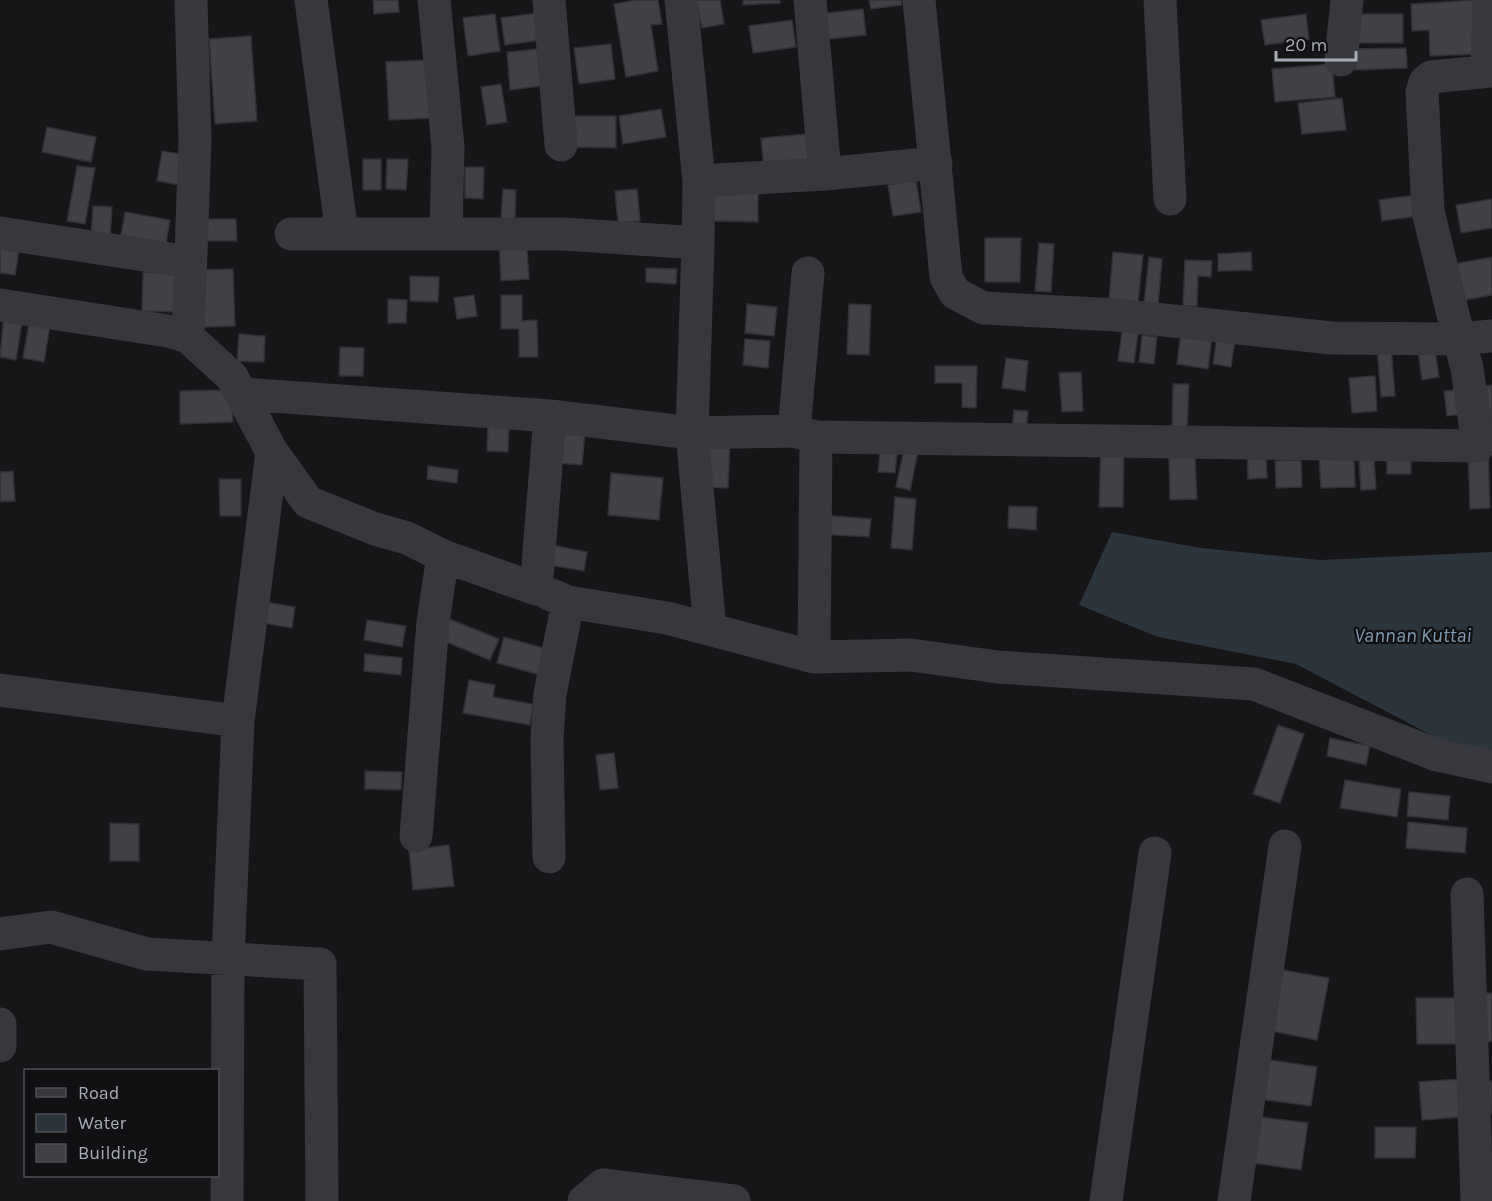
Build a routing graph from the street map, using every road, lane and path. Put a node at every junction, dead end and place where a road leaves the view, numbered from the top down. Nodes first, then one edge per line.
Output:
1 (191, 0) edge
2 (311, 0) edge
3 (434, 0) edge
4 (549, 0) edge
5 (681, 0) edge
6 (810, 0) edge
7 (919, 0) edge
8 (1161, 0) edge
9 (1347, 0) edge
10 (1489, 0) edge
11 (1341, 60) dead end
12 (1490, 71) edge
13 (561, 145) dead end
14 (936, 162) junction
15 (825, 174) junction
16 (699, 181) junction
17 (1170, 199) dead end
18 (0, 233) edge
19 (291, 234) dead end
20 (342, 234) junction
21 (446, 234) junction
22 (698, 243) junction
23 (190, 262) junction
24 (808, 273) dead end
25 (0, 305) edge
26 (1492, 336) edge
27 (188, 337) junction
28 (1459, 339) junction
29 (243, 394) junction
30 (550, 416) junction
31 (692, 433) junction
32 (805, 434) junction
33 (1485, 445) edge
34 (272, 452) junction
35 (443, 556) junction
36 (536, 589) junction
37 (568, 602) junction
38 (710, 629) junction
39 (814, 657) junction
40 (0, 690) edge
41 (238, 721) junction
42 (1492, 766) edge
43 (416, 836) dead end
44 (1285, 846) dead end
45 (1155, 853) dead end
46 (549, 857) dead end
47 (1467, 894) dead end
48 (0, 934) edge
49 (228, 960) junction
50 (0, 1024) edge
51 (0, 1046) edge
52 (693, 1198) edge
53 (228, 1201) edge
54 (322, 1201) edge
55 (584, 1201) edge
56 (734, 1201) edge
57 (1106, 1201) edge
58 (1234, 1201) edge
59 (1478, 1201) edge

1 - 23 street
2 - 20 street
3 - 21 street
4 - 13 street
5 - 16 street
6 - 15 street
7 - 14 street
8 - 17 street
9 - 11 street
10 - 12 street
12 - 28 street
14 - 15 street
14 - 28 street
15 - 16 street
16 - 22 street
18 - 23 street
19 - 20 street
20 - 21 street
21 - 22 street
22 - 31 street
23 - 27 street
24 - 32 street
25 - 27 street
26 - 28 street
27 - 29 street
28 - 33 street
29 - 30 street
29 - 34 street
30 - 31 street
30 - 36 street
31 - 32 street
31 - 38 street
32 - 33 street
32 - 39 street
34 - 35 street
34 - 41 street
35 - 36 street
35 - 43 street
36 - 37 street
37 - 38 street
37 - 46 street
38 - 39 street
39 - 42 street
40 - 41 street
41 - 49 street
44 - 58 street
45 - 57 street
47 - 59 street
48 - 49 street
49 - 53 street
49 - 54 street
50 - 51 street
52 - 55 street
52 - 56 street

